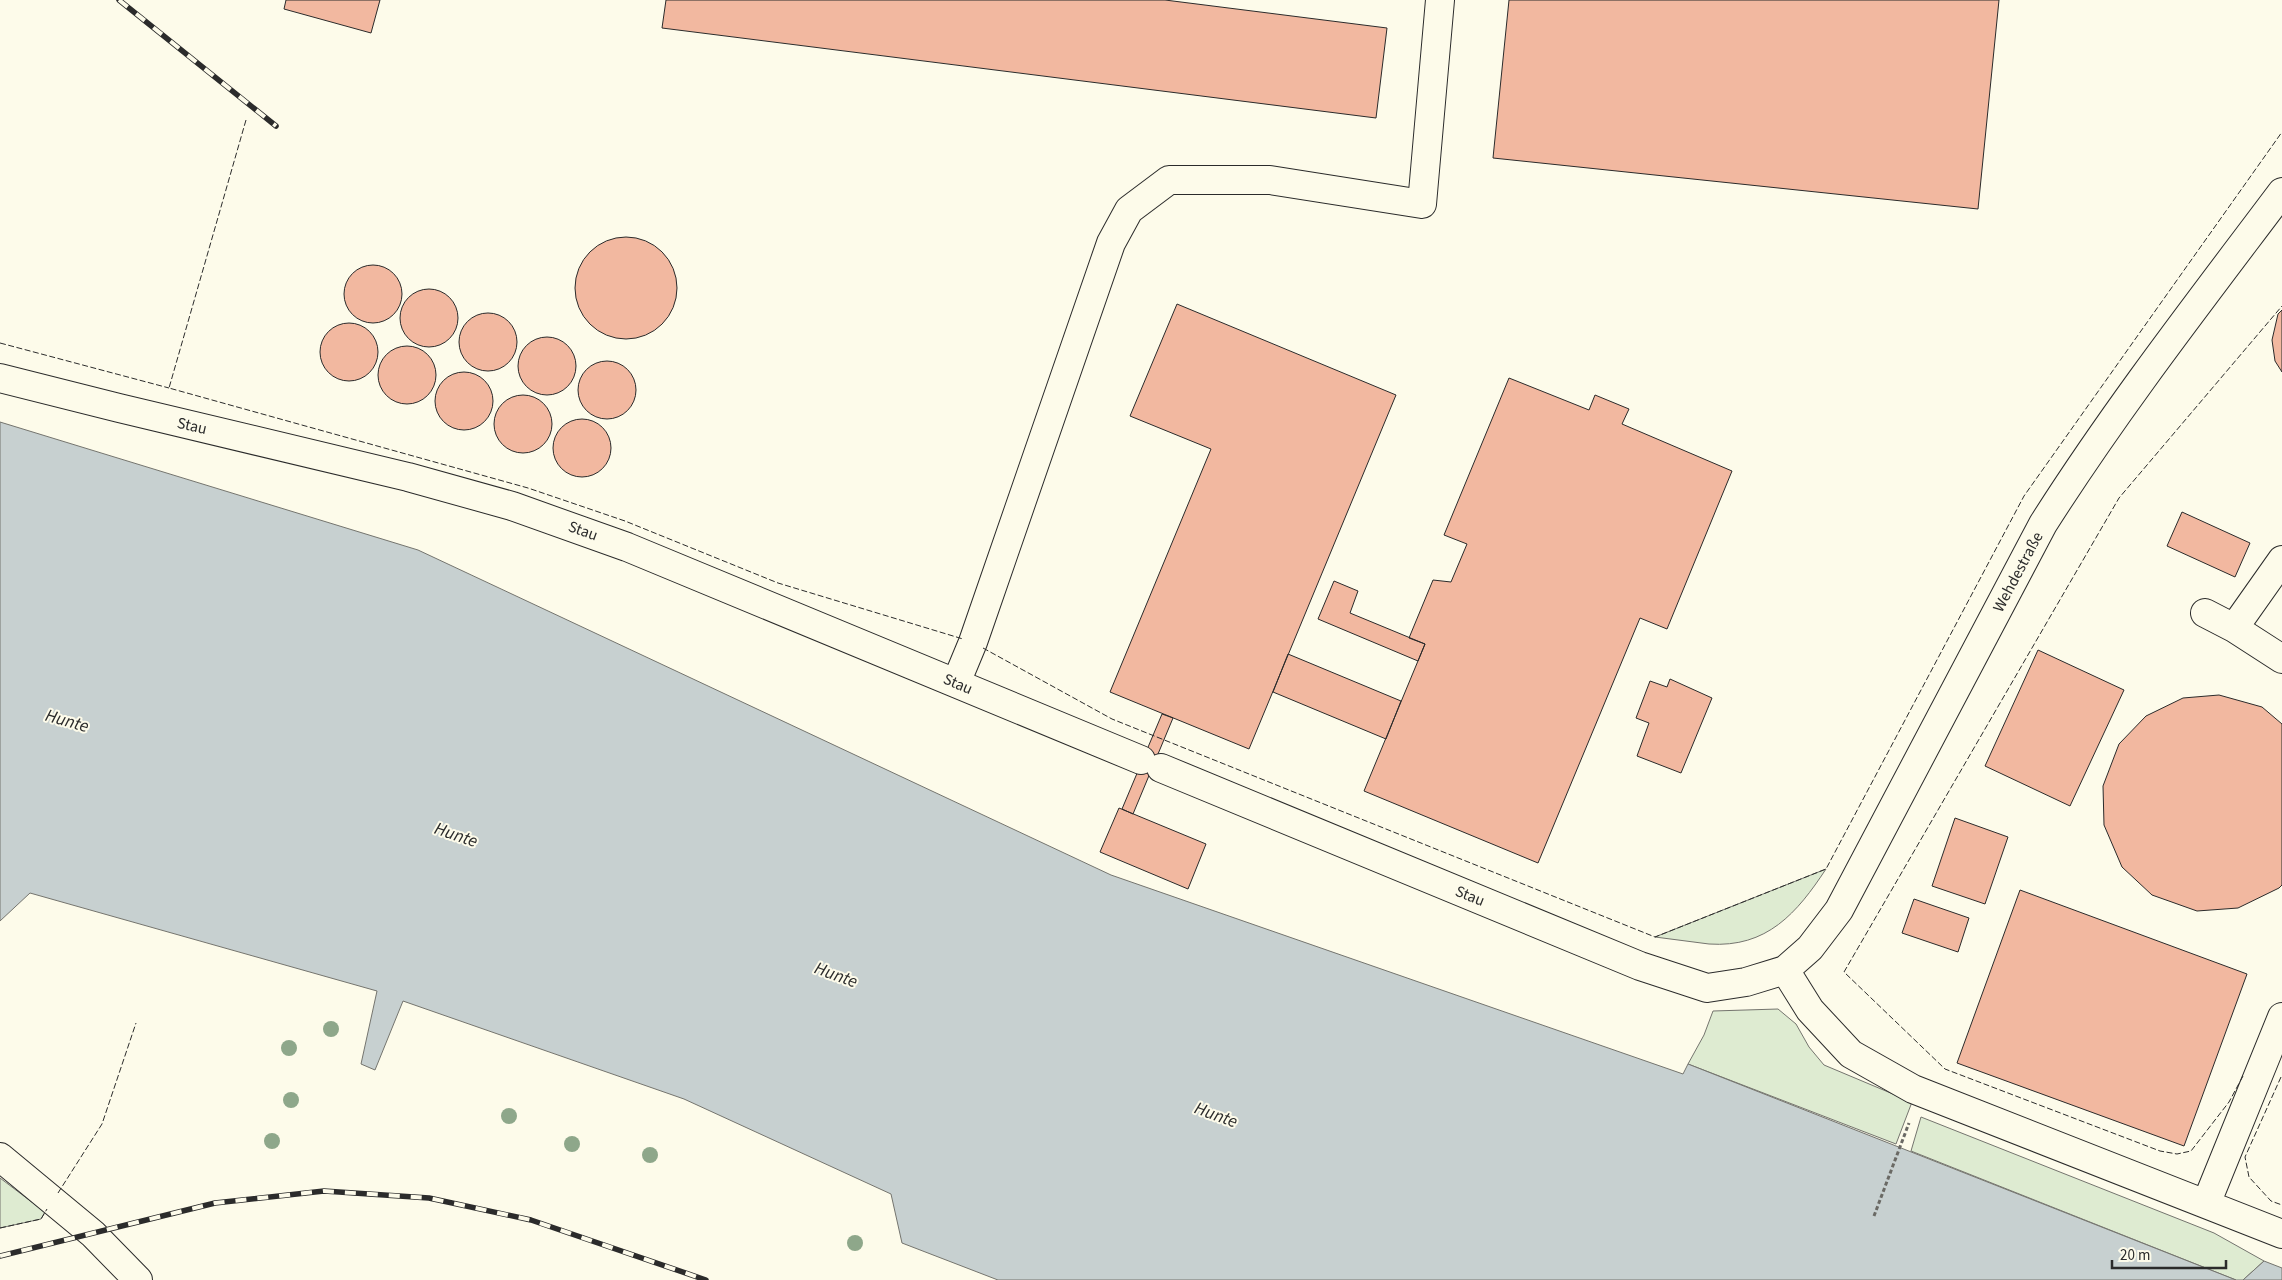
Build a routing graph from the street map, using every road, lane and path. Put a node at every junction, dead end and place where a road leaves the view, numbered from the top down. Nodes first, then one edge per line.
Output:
1 (1440, 0) edge
2 (2282, 192) edge
3 (0, 378) edge
4 (2282, 560) edge
5 (2205, 613) dead end
6 (2234, 628) junction
7 (2282, 659) edge
8 (956, 683) junction
9 (1785, 970) junction
10 (2282, 1017) edge
11 (1911, 1116) dead end
12 (0, 1157) edge
13 (2206, 1204) junction
14 (1874, 1216) dead end
15 (2282, 1234) edge
16 (138, 1280) edge

1 - 8 street
2 - 9 street, Wehdestraße
3 - 8 street, Stau
4 - 6 street
5 - 6 street
6 - 7 street
8 - 9 street, Stau
9 - 13 street
10 - 13 street
11 - 14 path
12 - 16 street
13 - 15 street

